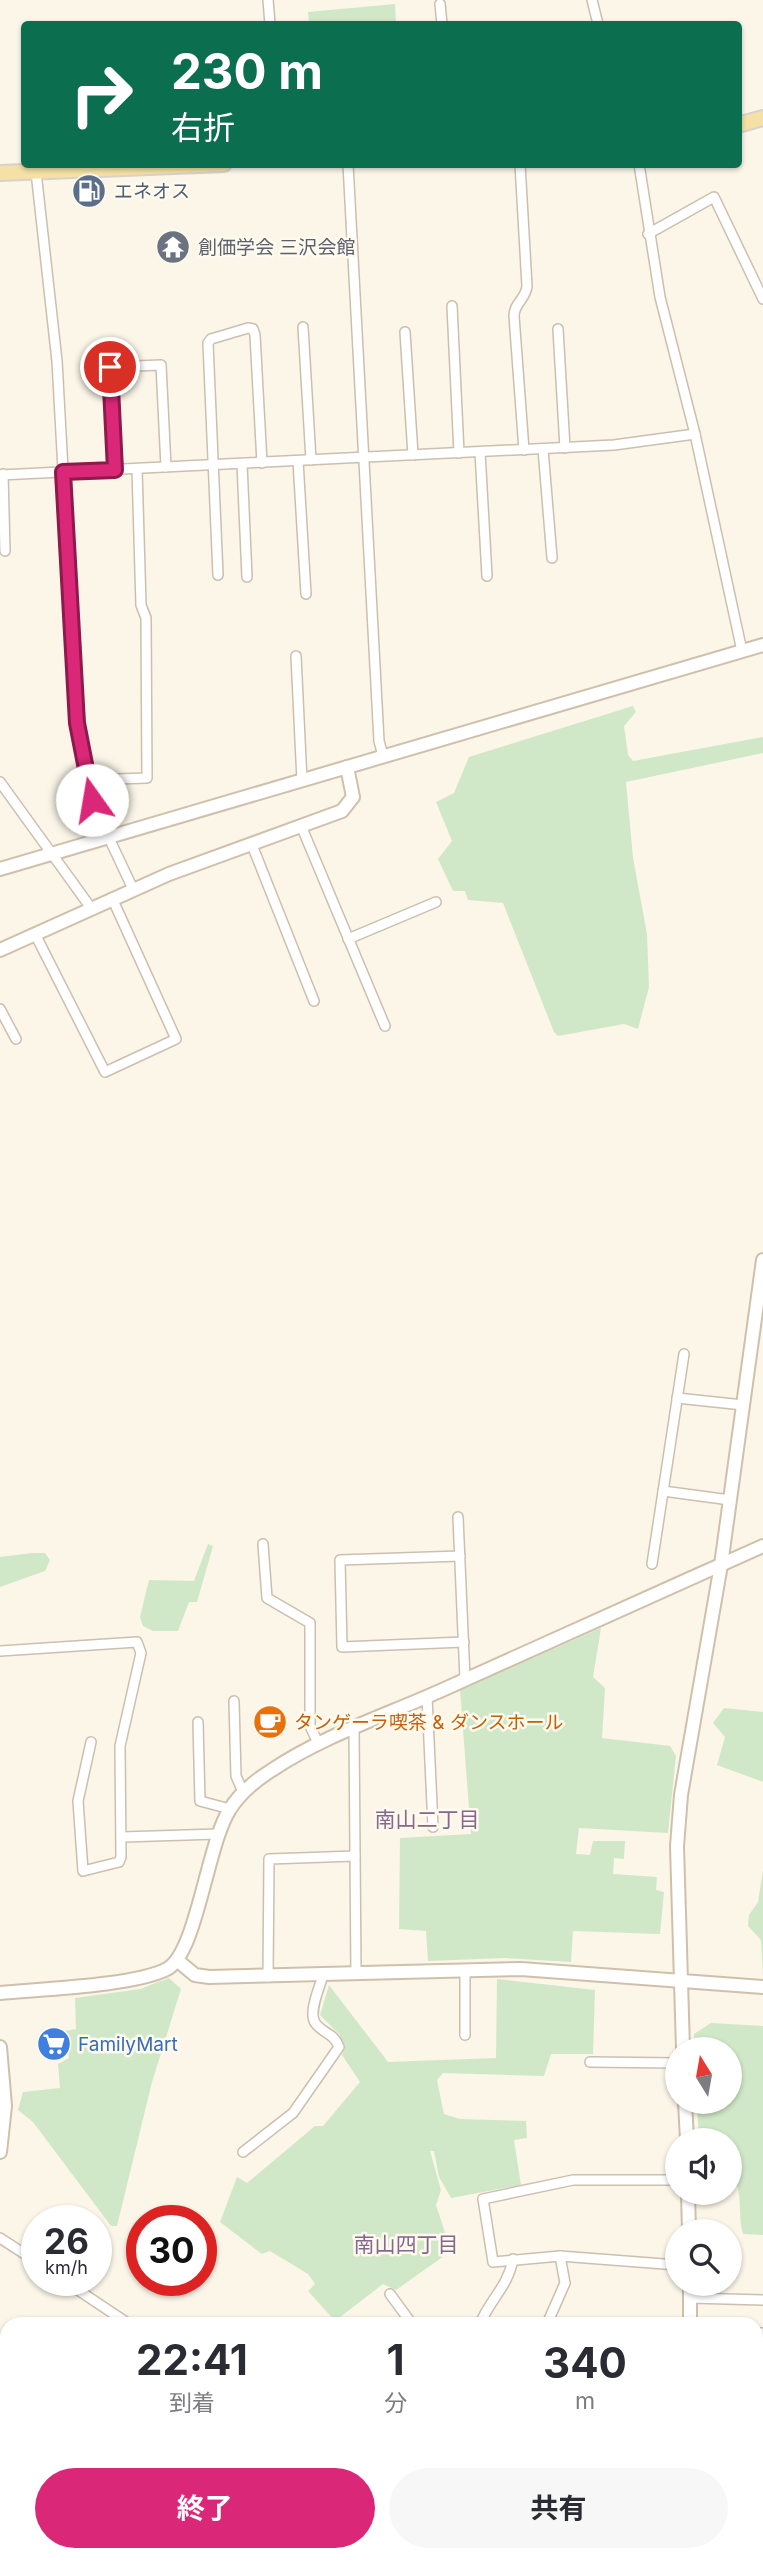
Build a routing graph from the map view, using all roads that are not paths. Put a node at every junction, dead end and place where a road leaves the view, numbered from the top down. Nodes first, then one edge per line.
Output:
1 (268, 0) edge
2 (592, 0) edge
3 (440, 4) dead end
4 (270, 21) edge
5 (442, 21) edge
6 (597, 21) edge
7 (763, 118) edge
8 (742, 124) edge
9 (130, 168) edge
10 (348, 168) edge
11 (520, 168) edge
12 (640, 168) edge
13 (36, 172) junction
14 (0, 173) edge
15 (648, 234) junction
16 (759, 278) edge
17 (763, 299) edge
18 (452, 306) dead end
19 (303, 327) dead end
20 (558, 329) dead end
21 (405, 332) dead end
22 (695, 434) junction
23 (565, 448) junction
24 (543, 449) junction
25 (524, 450) junction
26 (480, 452) junction
27 (458, 453) junction
28 (413, 455) junction
29 (364, 458) junction
30 (311, 460) junction
31 (298, 461) junction
32 (262, 463) junction
33 (242, 464) junction
34 (212, 465) junction
35 (166, 467) junction
36 (137, 469) junction
37 (115, 470) junction
38 (63, 472) junction
39 (2, 475) edge
40 (5, 551) dead end
41 (552, 558) dead end
42 (218, 575) dead end
43 (487, 576) dead end
44 (247, 577) dead end
45 (306, 594) dead end
46 (763, 645) edge
47 (742, 650) junction
48 (296, 656) dead end
49 (383, 756) junction
50 (347, 767) junction
51 (87, 780) junction
52 (302, 781) junction
53 (0, 782) edge
54 (302, 828) junction
55 (105, 839) junction
56 (253, 845) junction
57 (54, 853) junction
58 (0, 869) edge
59 (133, 889) junction
60 (112, 898) junction
61 (436, 902) dead end
62 (91, 908) junction
63 (35, 934) junction
64 (348, 939) junction
65 (0, 950) edge
66 (314, 1001) dead end
67 (0, 1009) edge
68 (385, 1026) dead end
69 (16, 1039) dead end
70 (763, 1259) edge
71 (761, 1279) edge
72 (684, 1354) dead end
73 (677, 1398) junction
74 (743, 1405) junction
75 (663, 1491) junction
76 (730, 1500) junction
77 (458, 1517) dead end
78 (263, 1544) dead end
79 (763, 1546) edge
80 (460, 1556) junction
81 (652, 1564) dead end
82 (721, 1565) junction
83 (464, 1643) junction
84 (0, 1651) edge
85 (465, 1679) junction
86 (427, 1697) junction
87 (234, 1701) dead end
88 (198, 1722) dead end
89 (354, 1729) junction
90 (92, 1742) dead end
91 (319, 1745) junction
92 (243, 1792) junction
93 (230, 1809) junction
94 (433, 1827) dead end
95 (217, 1834) junction
96 (123, 1837) junction
97 (355, 1856) junction
98 (178, 1961) junction
99 (465, 1970) junction
100 (356, 1974) junction
101 (323, 1975) junction
102 (268, 1977) junction
103 (681, 1981) junction
104 (763, 1987) edge
105 (0, 1993) edge
106 (465, 2035) dead end
107 (683, 2037) edge
108 (0, 2047) edge
109 (590, 2062) dead end
110 (665, 2063) edge
111 (0, 2151) edge
112 (243, 2152) dead end
113 (665, 2180) edge
114 (0, 2238) edge
115 (21, 2252) edge
116 (560, 2256) junction
117 (513, 2259) junction
118 (665, 2264) edge
119 (390, 2294) dead end
120 (87, 2296) edge
121 (690, 2298) joint
122 (763, 2300) edge
123 (118, 2317) edge
124 (406, 2317) edge
125 (483, 2317) edge
126 (550, 2317) edge
127 (690, 2317) edge

1 - 4 street
2 - 6 street
3 - 5 street
7 - 8 main road
9 - 13 main road
10 - 29 street
11 - 25 street
12 - 15 street
13 - 14 main road
13 - 38 street
15 - 16 street
15 - 22 street
16 - 17 street
18 - 27 street
19 - 30 street
20 - 23 street
21 - 28 street
22 - 23 street
22 - 47 street
23 - 24 street
24 - 25 street
24 - 41 street
25 - 26 street
26 - 27 street
26 - 43 street
27 - 28 street
28 - 29 street
29 - 30 street
29 - 49 street
30 - 31 street
31 - 32 street
31 - 45 street
32 - 33 street
32 - 34 street
33 - 34 street
33 - 44 street
34 - 35 street
34 - 42 street
35 - 36 street
35 - 37 street
36 - 37 street
36 - 51 street
37 - 38 street
38 - 39 street
38 - 51 street
39 - 40 street
46 - 47 street
47 - 49 street
48 - 52 street
49 - 50 street
50 - 52 street
50 - 54 street
51 - 55 street
52 - 55 street
53 - 57 street
54 - 56 street
54 - 64 street
55 - 57 street
55 - 59 street
56 - 59 street
56 - 66 street
57 - 58 street
57 - 62 street
59 - 60 street
60 - 62 street
60 - 63 street
61 - 64 street
62 - 63 street
63 - 65 street
64 - 68 street
67 - 69 street
70 - 71 street
71 - 74 street
72 - 73 street
73 - 74 street
73 - 75 street
74 - 76 street
75 - 76 street
75 - 81 street
76 - 82 street
77 - 80 street
78 - 91 street
79 - 82 street
80 - 83 street
80 - 83 street
82 - 85 street
82 - 103 street
83 - 85 street
84 - 96 street
85 - 86 street
86 - 89 street
86 - 94 street
87 - 92 street
88 - 93 street
89 - 91 street
89 - 97 street
90 - 96 street
91 - 92 street
92 - 93 street
93 - 95 street
95 - 96 street
95 - 98 street
97 - 100 street
97 - 102 street
98 - 102 street
98 - 105 street
99 - 100 street
99 - 103 street
99 - 106 street
100 - 101 street
101 - 102 street
101 - 112 street
103 - 104 street
103 - 107 street
108 - 111 street
109 - 110 street
113 - 117 street
114 - 115 street
116 - 117 street
116 - 118 street
116 - 126 street
117 - 125 street
119 - 124 street
120 - 123 street
121 - 122 street
121 - 127 street

